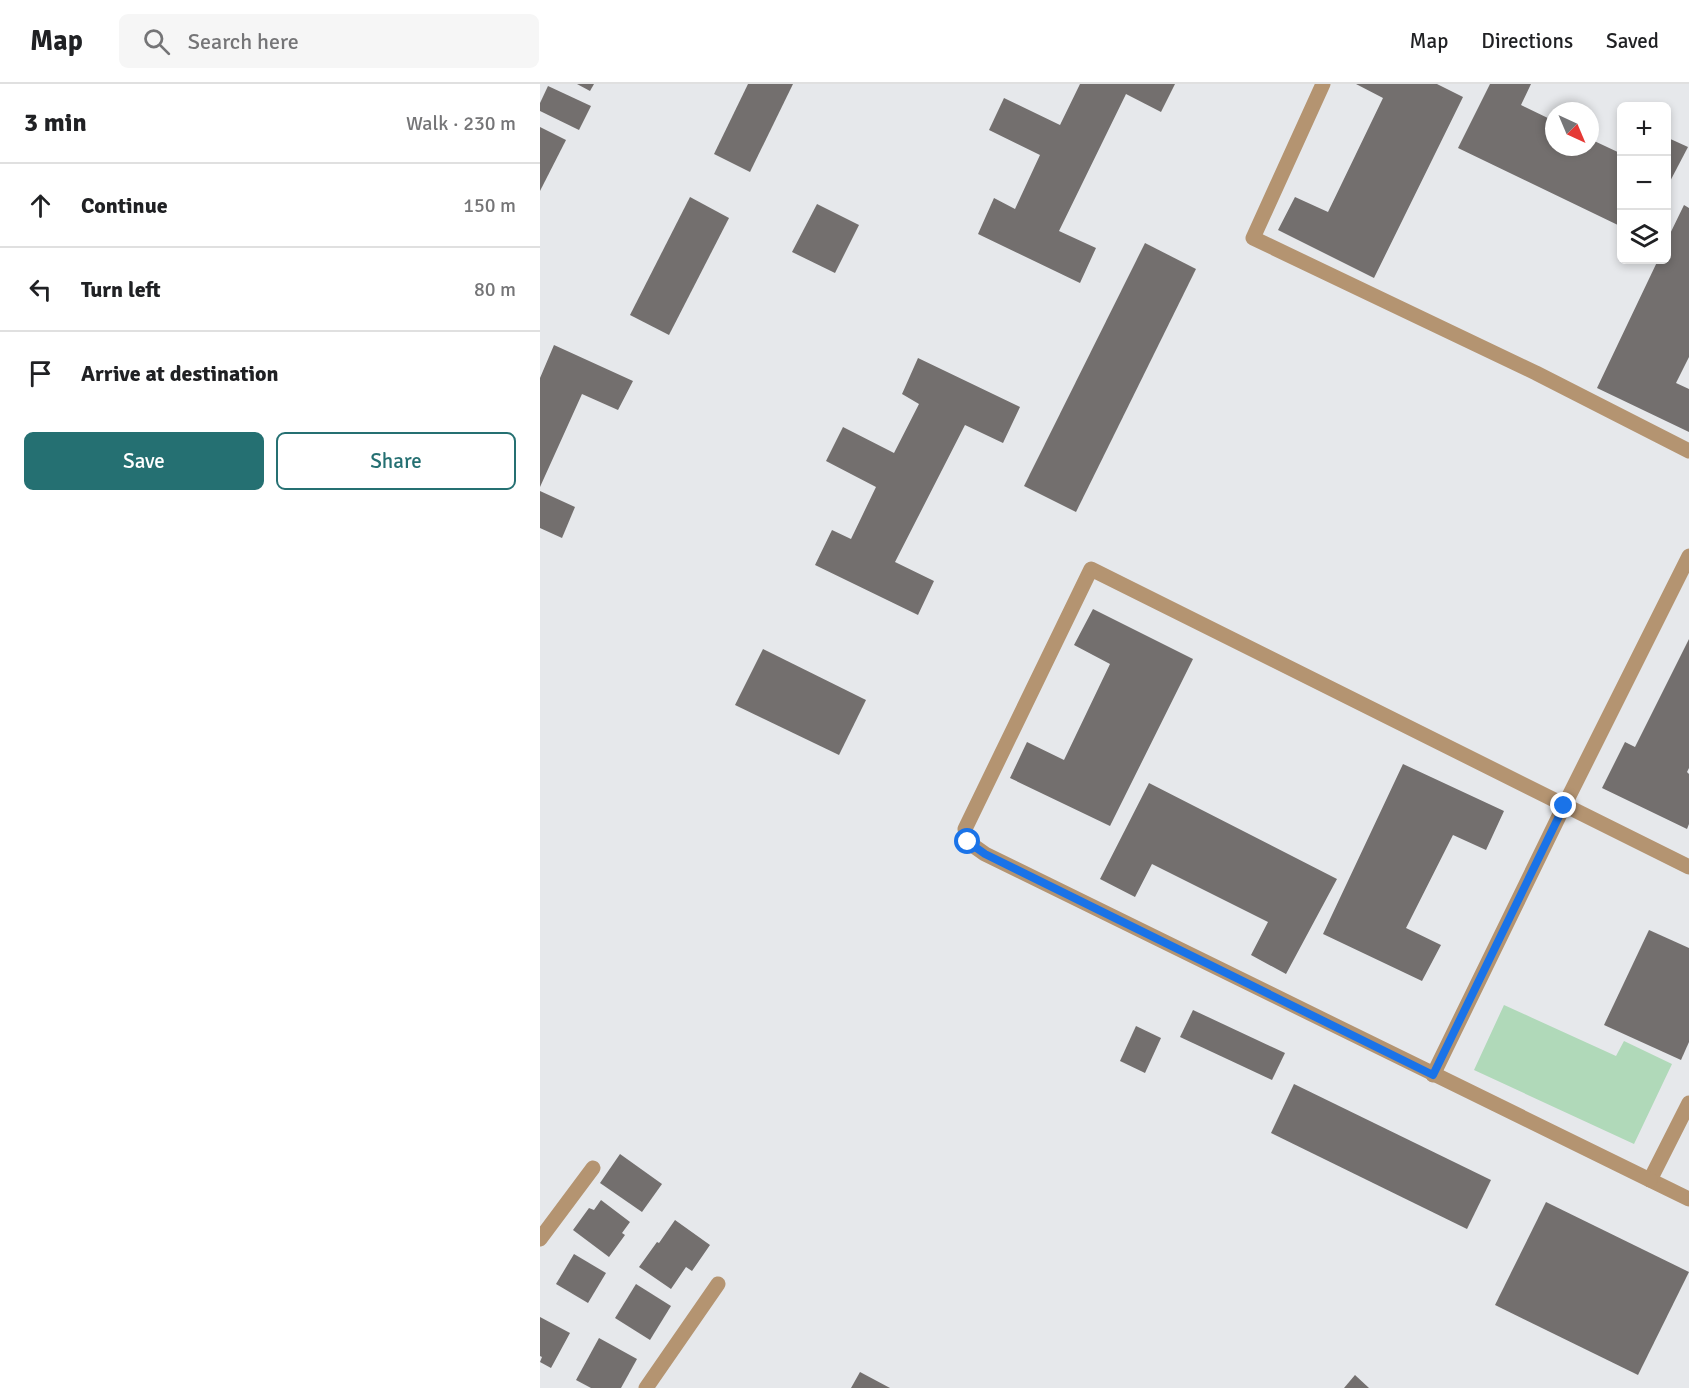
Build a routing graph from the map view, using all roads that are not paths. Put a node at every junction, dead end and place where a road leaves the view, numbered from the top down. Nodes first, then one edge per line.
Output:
1 (1323, 84) edge
2 (1689, 451) edge
3 (1689, 556) edge
4 (1564, 806) junction
5 (1689, 867) edge
6 (1433, 1075) junction
7 (1689, 1103) edge
8 (593, 1168) dead end
9 (1650, 1180) junction
10 (1689, 1199) edge
11 (540, 1239) edge
12 (718, 1284) dead end
13 (646, 1388) edge

1 - 2 lane
3 - 4 lane
4 - 5 lane
4 - 6 lane
4 - 6 lane
6 - 9 lane
7 - 9 lane
8 - 11 lane
9 - 10 lane
12 - 13 lane

